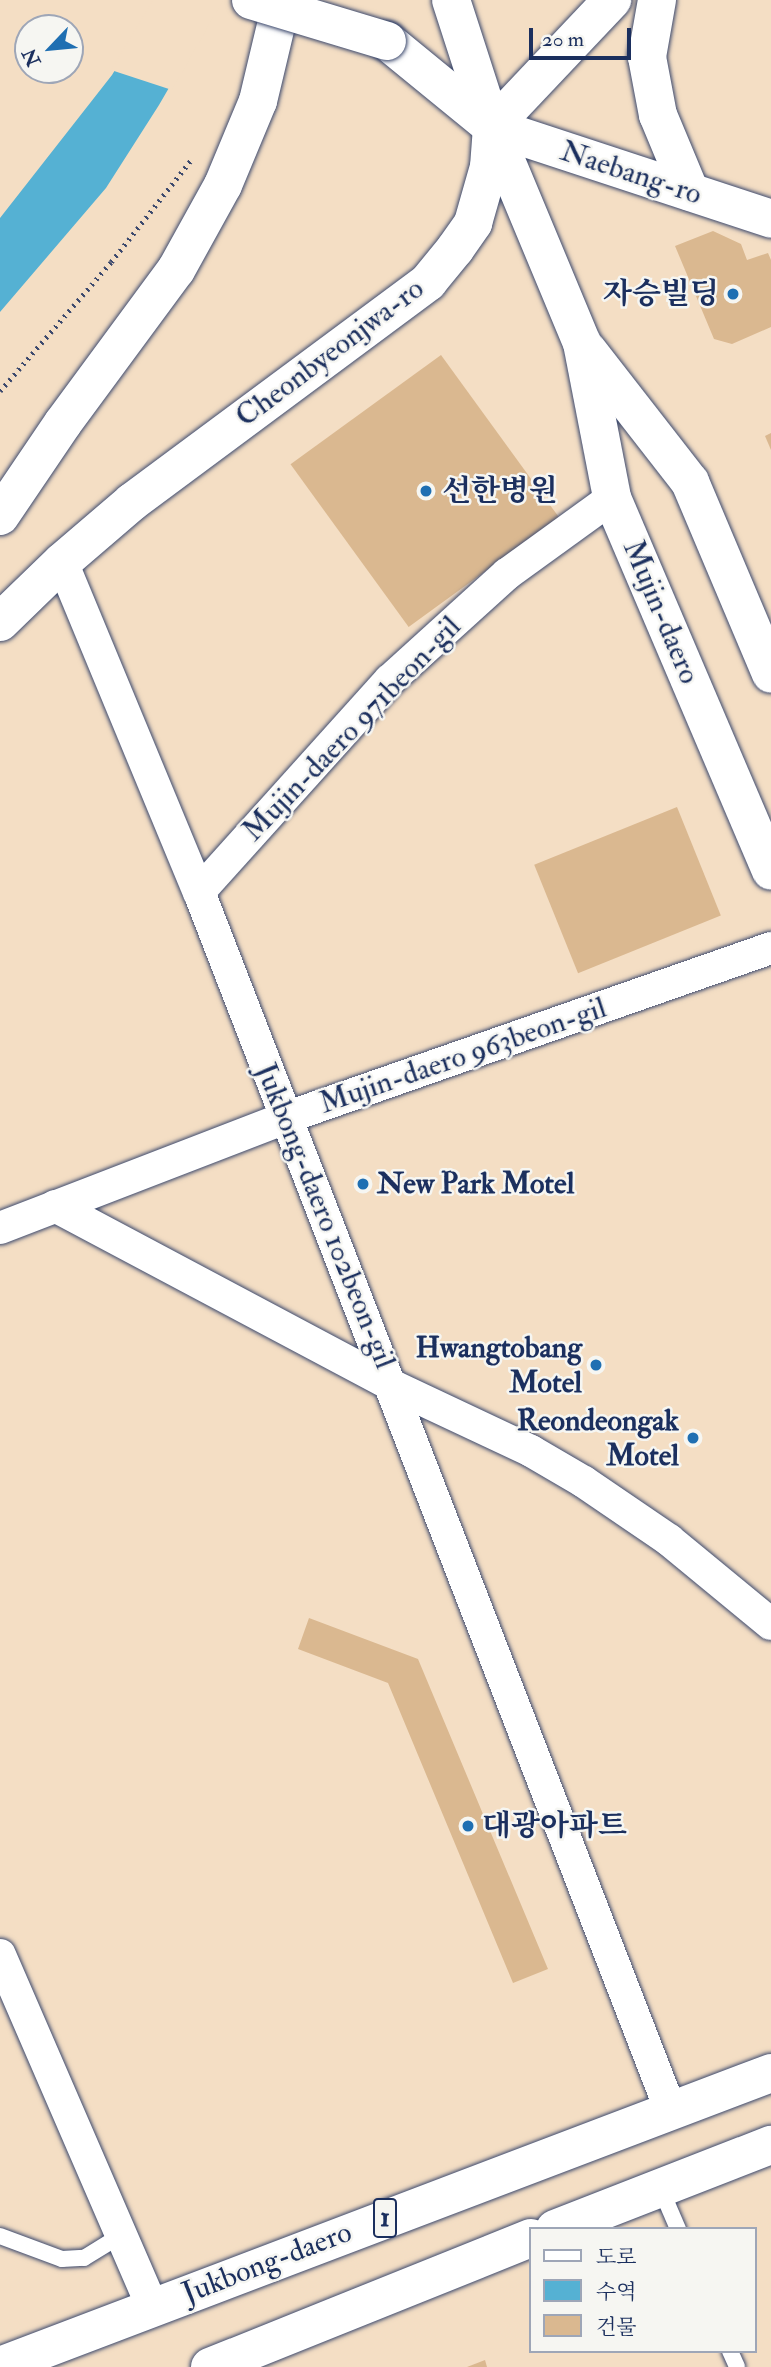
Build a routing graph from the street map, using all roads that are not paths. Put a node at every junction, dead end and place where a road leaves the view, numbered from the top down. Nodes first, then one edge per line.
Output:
1 (251, 0) edge
2 (452, 0) edge
3 (612, 0) edge
4 (657, 0) edge
5 (297, 5) edge
6 (492, 127) junction
7 (690, 192) junction
8 (771, 219) edge
9 (582, 344) junction
10 (612, 498) junction
11 (0, 516) edge
12 (62, 562) junction
13 (0, 622) edge
14 (771, 674) edge
15 (771, 871) edge
16 (199, 892) junction
17 (771, 948) edge
18 (285, 1118) junction
19 (55, 1206) junction
20 (0, 1228) edge
21 (393, 1386) junction
22 (771, 1624) edge
23 (0, 1955) edge
24 (771, 2073) edge
25 (670, 2109) junction
26 (771, 2145) edge
27 (660, 2187) junction
28 (560, 2227) edge
29 (677, 2227) edge
30 (123, 2234) junction
31 (0, 2236) edge
32 (530, 2238) edge
33 (152, 2307) junction
34 (0, 2366) edge
35 (210, 2367) edge

1 - 5 main road, bridge
2 - 6 main road, Cheonbyeonjwa-ro
3 - 6 main road
4 - 7 main road
5 - 6 main road, Mujin-daero, bridge
5 - 11 main road
6 - 7 main road, Naebang-ro
6 - 9 main road, Mujin-daero
6 - 12 main road, Cheonbyeonjwa-ro
7 - 8 main road, Naebang-ro
9 - 10 main road, Mujin-daero
9 - 14 main road, Mujin-daero
10 - 15 main road, Mujin-daero
10 - 16 street, Mujin-daero 971beon-gil
12 - 13 main road, Cheonbyeonjwa-ro
12 - 16 street, Jukbong-daero 102beon-gil
16 - 18 street, Jukbong-daero 102beon-gil
17 - 18 street, Mujin-daero 963beon-gil
18 - 19 street, Mujin-daero 963beon-gil
18 - 21 street, Jukbong-daero 102beon-gil
19 - 20 street, Mujin-daero 963beon-gil
19 - 21 street
21 - 22 street
21 - 25 street, Jukbong-daero 102beon-gil
23 - 30 street
24 - 25 main road, Jukbong-daero / 1
25 - 33 main road, Jukbong-daero / 1
26 - 27 main road
27 - 28 main road
27 - 29 lane
30 - 31 lane
30 - 33 street
32 - 35 main road
33 - 34 main road, Jukbong-daero / 1

